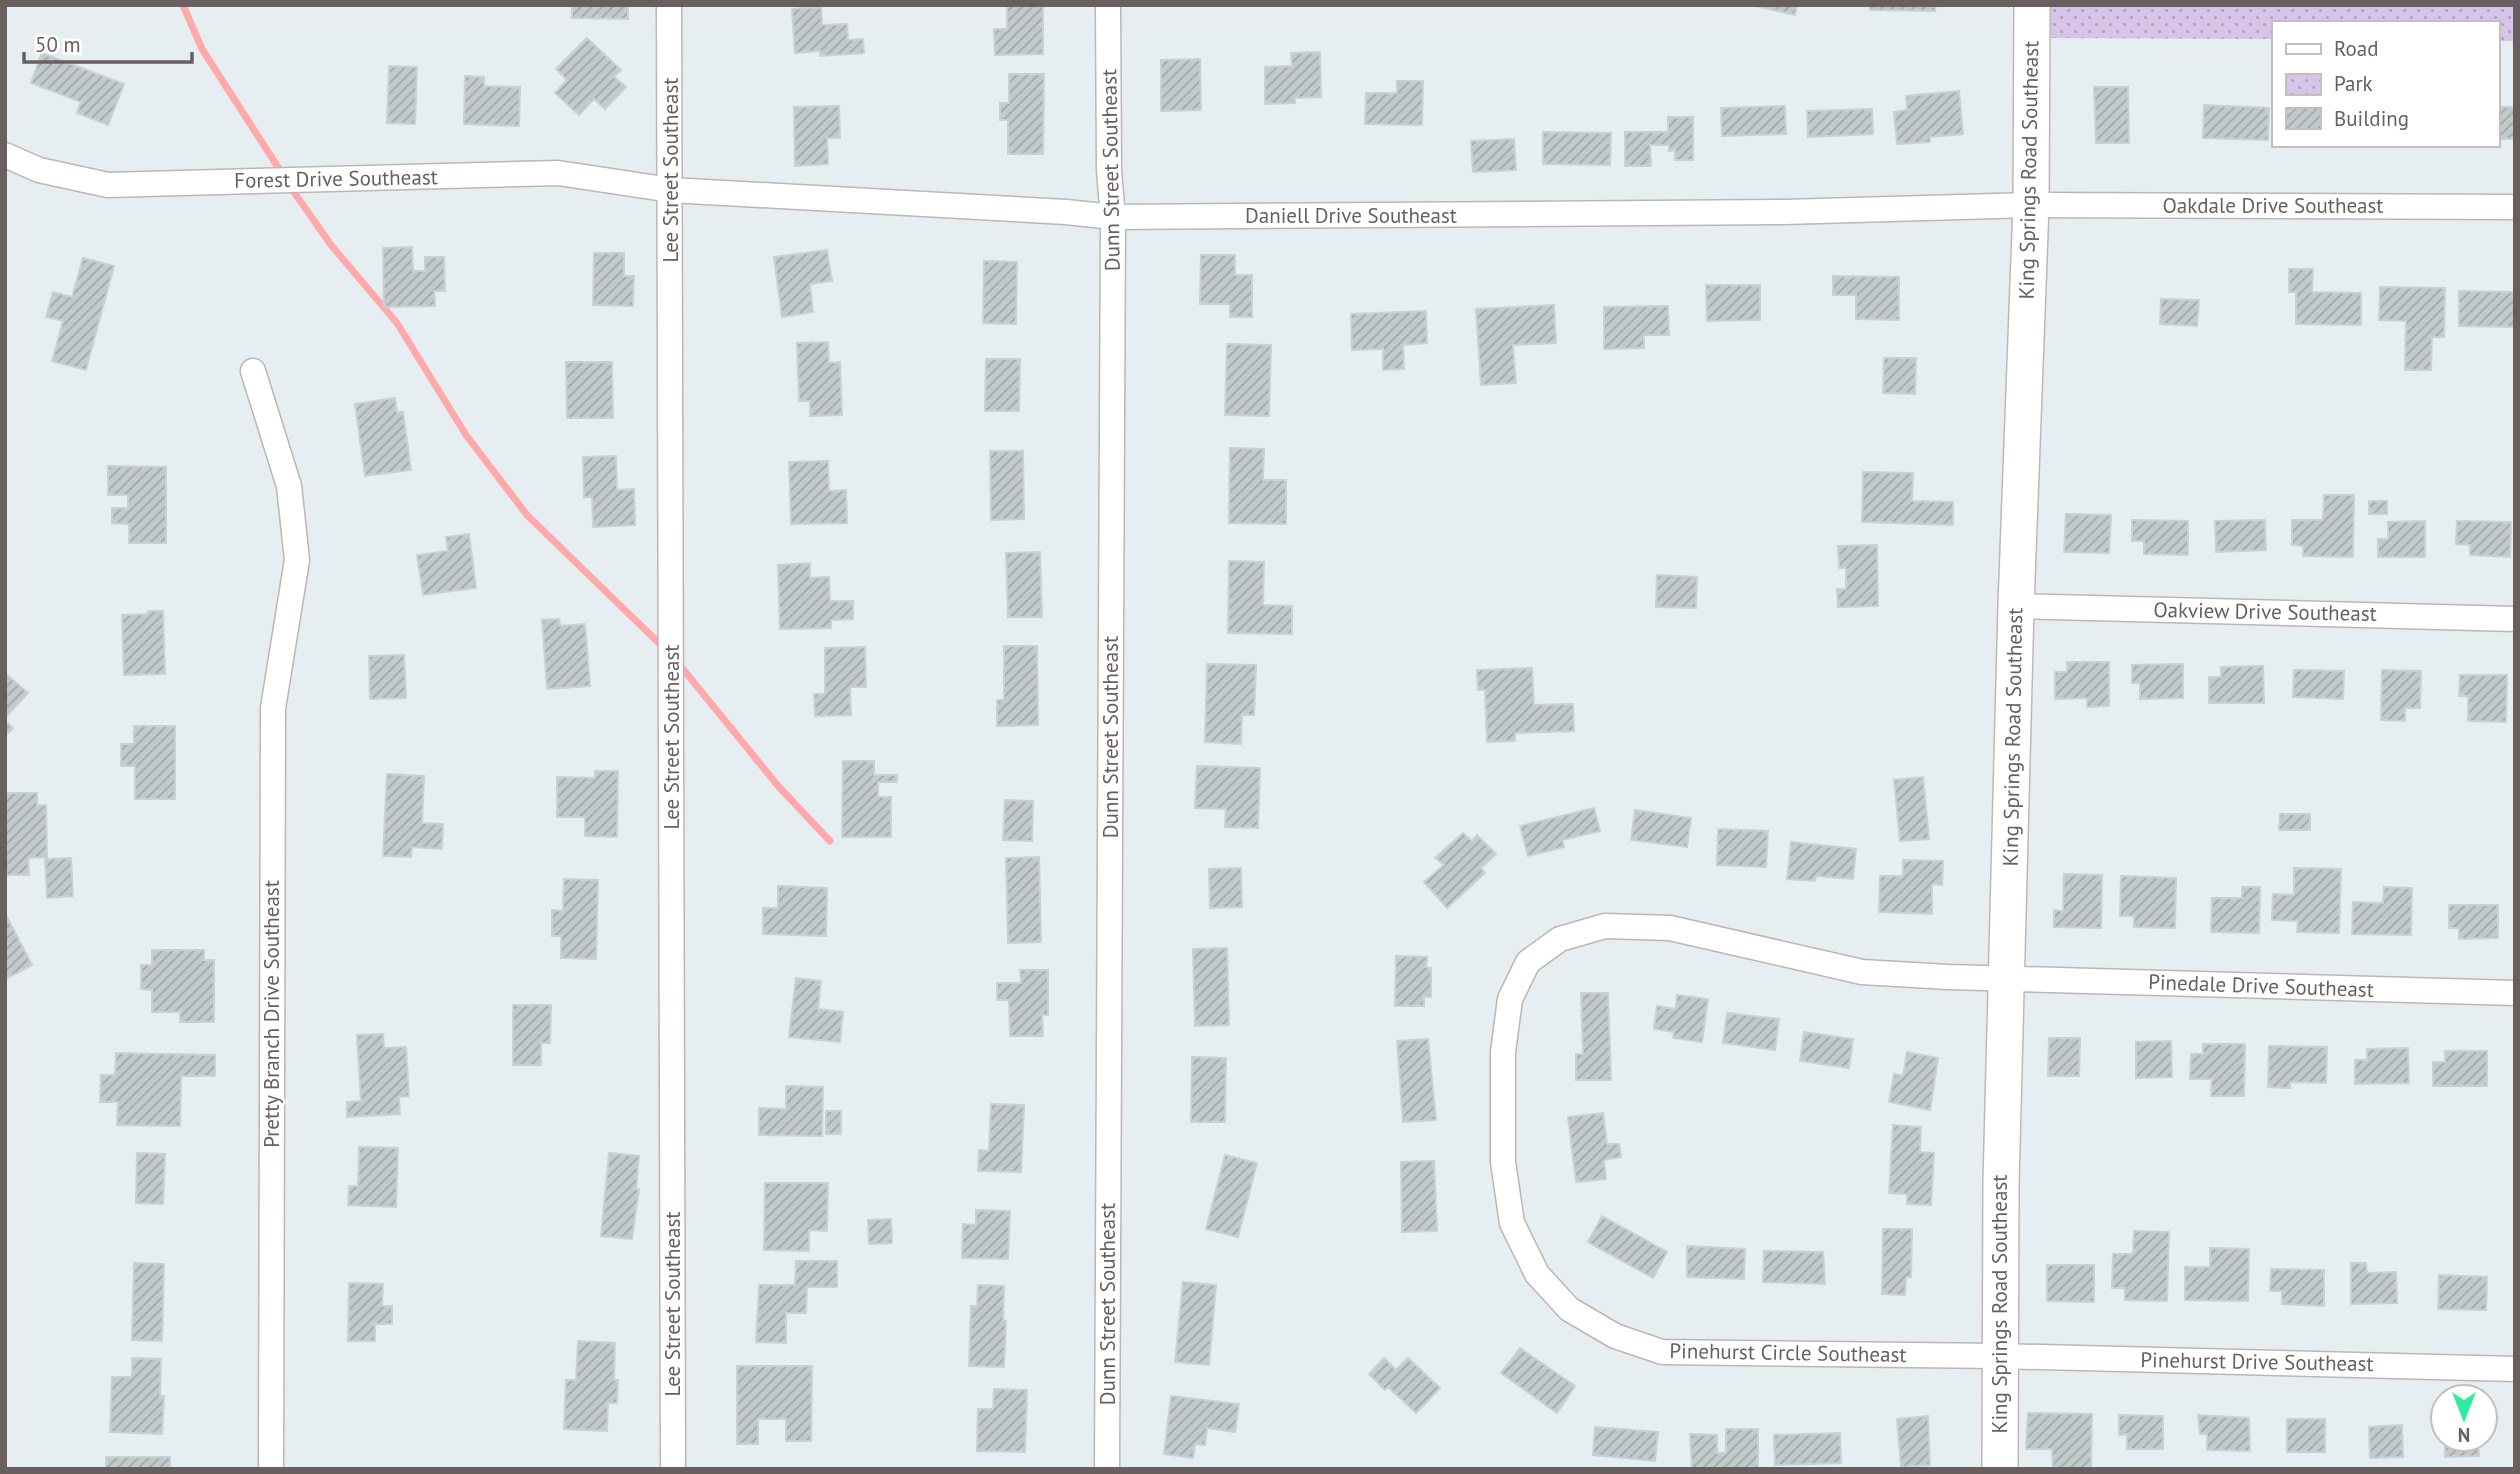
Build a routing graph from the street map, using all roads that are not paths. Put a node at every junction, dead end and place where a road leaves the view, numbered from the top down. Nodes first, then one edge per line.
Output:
1 (669, 5) edge
2 (1108, 5) edge
3 (2032, 5) edge
4 (5, 155) edge
5 (671, 190) junction
6 (2031, 205) junction
7 (2515, 207) edge
8 (1113, 217) junction
9 (253, 371) dead end
10 (2016, 606) junction
11 (2515, 619) edge
12 (2007, 979) junction
13 (2515, 993) edge
14 (1999, 1356) junction
15 (2515, 1369) edge
16 (271, 1469) edge
17 (673, 1469) edge
18 (1107, 1469) edge
19 (2000, 1469) edge

1 - 5 street, Lee Street Southeast
2 - 8 street, Dunn Street Southeast
3 - 6 street, King Springs Road Southeast
4 - 5 street, Forest Drive Southeast
5 - 8 street, Daniell Drive Southeast
5 - 17 street, Lee Street Southeast
6 - 7 street, Oakdale Drive Southeast
6 - 8 street, Daniell Drive Southeast
6 - 10 street, King Springs Road Southeast
8 - 18 street, Dunn Street Southeast
9 - 16 street, Pretty Branch Drive Southeast
10 - 11 street, Oakview Drive Southeast
10 - 12 street, King Springs Road Southeast
12 - 13 street, Pinedale Drive Southeast
12 - 14 street, King Springs Road Southeast
12 - 14 street, Pinehurst Circle Southeast
14 - 15 street, Pinehurst Drive Southeast
14 - 19 street, King Springs Road Southeast

